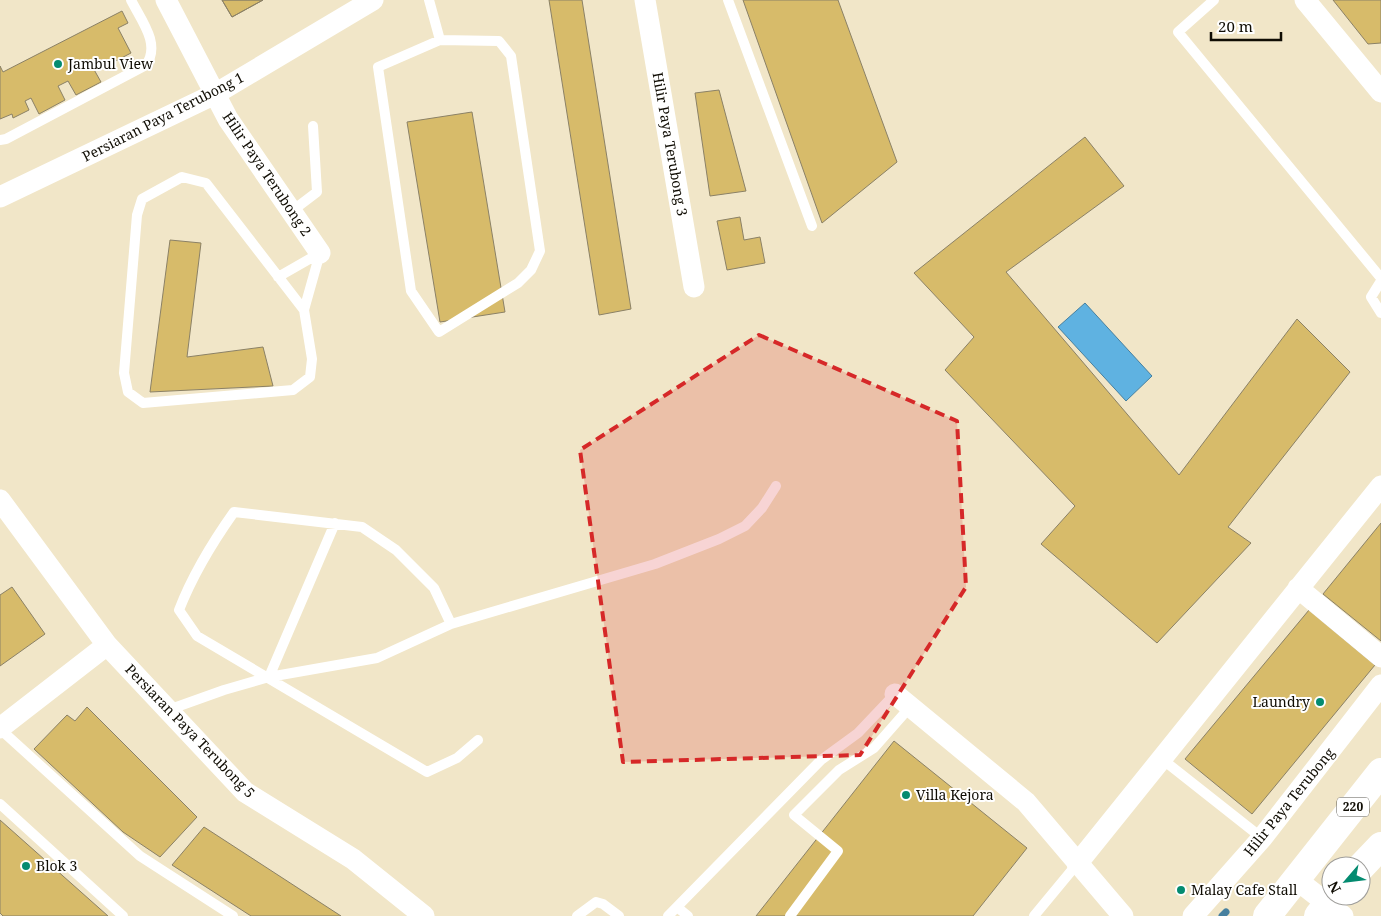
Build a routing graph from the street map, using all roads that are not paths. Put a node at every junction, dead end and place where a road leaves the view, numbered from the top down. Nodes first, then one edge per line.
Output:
1 (131, 0) edge
2 (166, 0) edge
3 (373, 0) edge
4 (429, 0) edge
5 (645, 0) edge
6 (728, 0) edge
7 (1214, 0) edge
8 (1305, 0) edge
9 (440, 40) junction
10 (1378, 84) edge
11 (215, 94) junction
12 (313, 126) dead end
13 (0, 140) edge
14 (0, 197) edge
15 (292, 211) junction
16 (812, 226) dead end
17 (320, 253) junction
18 (278, 277) junction
19 (1381, 279) edge
20 (694, 287) dead end
21 (304, 310) junction
22 (1381, 312) edge
23 (776, 486) dead end
24 (1381, 486) edge
25 (0, 500) edge
26 (335, 523) junction
27 (1298, 588) junction
28 (451, 624) junction
29 (107, 645) junction
30 (1381, 657) edge
31 (269, 677) junction
32 (1381, 686) edge
33 (902, 701) junction
34 (166, 710) junction
35 (0, 728) edge
36 (478, 740) dead end
37 (1162, 758) junction
38 (1381, 772) edge
39 (0, 804) edge
40 (1262, 838) junction
41 (1381, 846) edge
42 (1371, 856) edge
43 (1077, 864) junction
44 (1297, 880) junction
45 (676, 907) junction
46 (1331, 908) edge
47 (123, 916) edge
48 (233, 916) edge
49 (424, 916) edge
50 (577, 916) edge
51 (619, 916) edge
52 (668, 916) edge
53 (688, 916) edge
54 (790, 916) edge
55 (1034, 916) edge
56 (1123, 916) edge
57 (1193, 916) edge
58 (1267, 916) edge

1 - 13 lane
2 - 11 street, Hilir Paya Terubong 2
3 - 11 street, Persiaran Paya Terubong 1
4 - 9 lane
5 - 20 street, Hilir Paya Terubong 3
6 - 16 lane
7 - 19 lane
8 - 10 street
9 - 9 lane
11 - 14 street, Persiaran Paya Terubong 1
11 - 15 street, Hilir Paya Terubong 2
12 - 15 lane
15 - 17 street, Hilir Paya Terubong 2
17 - 18 lane
17 - 21 lane
18 - 21 lane
18 - 21 lane
19 - 22 lane
23 - 28 lane
24 - 27 street
25 - 29 street, Persiaran Paya Terubong 5
26 - 28 lane
26 - 31 lane
26 - 31 lane
27 - 30 street
27 - 37 street
28 - 31 lane
29 - 34 street, Persiaran Paya Terubong 5
29 - 35 street
31 - 34 lane
31 - 36 lane
32 - 40 street, Hilir Paya Terubong
33 - 43 street
33 - 45 lane
33 - 54 lane
34 - 49 street, Persiaran Paya Terubong 5
35 - 48 lane
37 - 40 lane
37 - 43 street
38 - 44 main road, 220
39 - 47 lane
40 - 57 street, Hilir Paya Terubong
41 - 42 main road
43 - 55 lane
43 - 56 street
44 - 46 street
44 - 58 main road, 220
45 - 52 lane
45 - 53 lane
50 - 51 lane

